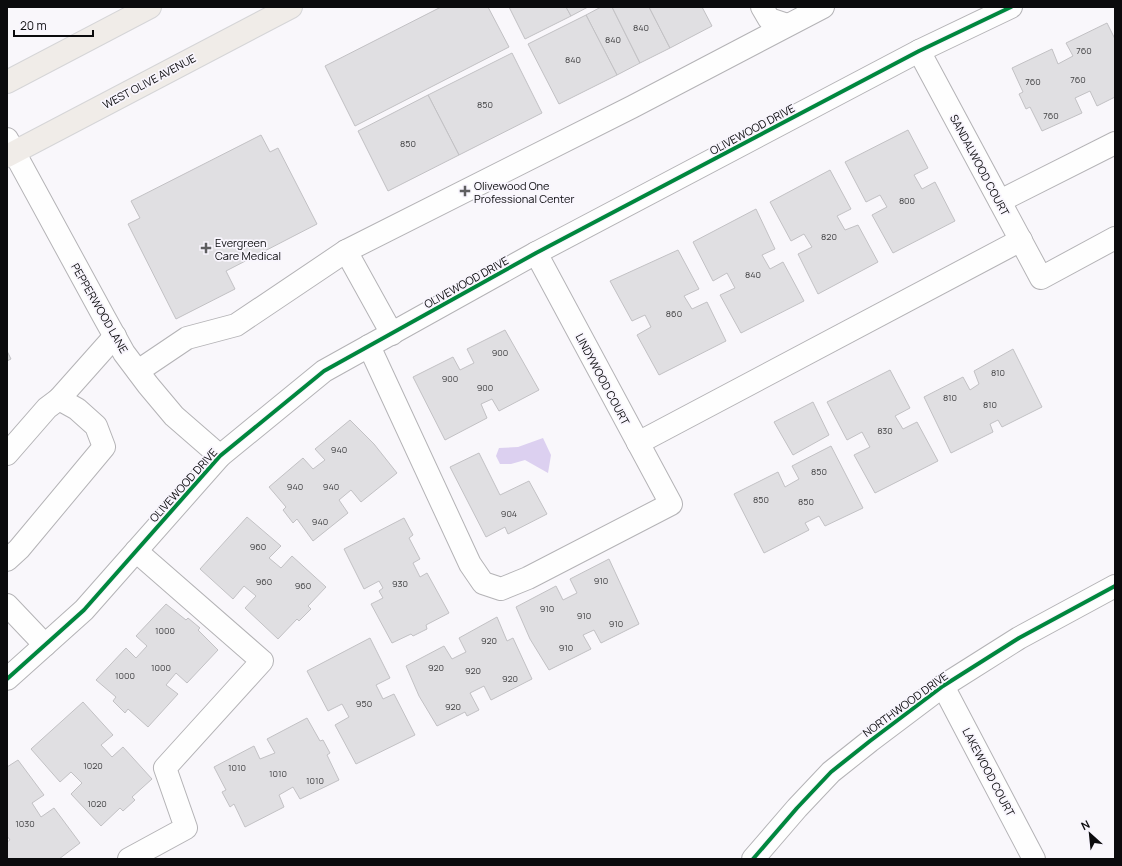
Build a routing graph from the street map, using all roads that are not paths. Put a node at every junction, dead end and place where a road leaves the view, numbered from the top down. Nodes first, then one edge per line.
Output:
1 (150, 7) edge
2 (291, 7) edge
3 (762, 7) edge
4 (823, 7) edge
5 (1011, 7) edge
6 (788, 26) junction
7 (919, 51) junction
8 (7, 82) edge
9 (1115, 144) edge
10 (9, 149) edge
11 (1000, 201) junction
12 (1115, 238) edge
13 (1021, 240) junction
14 (346, 251) junction
15 (536, 253) junction
16 (392, 334) junction
17 (115, 336) junction
18 (369, 346) junction
19 (138, 371) junction
20 (59, 399) junction
21 (638, 443) junction
22 (7, 454) edge
23 (220, 456) junction
24 (136, 551) junction
25 (7, 560) edge
26 (1115, 586) edge
27 (7, 606) edge
28 (45, 645) junction
29 (7, 679) edge
30 (943, 686) junction
31 (129, 859) edge
32 (753, 859) edge
33 (1034, 859) edge

1 - 8 main road
2 - 10 main road, WEST OLIVE AVENUE
3 - 6 street
4 - 6 street
5 - 7 street, OLIVEWOOD DRIVE
6 - 14 street
7 - 11 street, SANDALWOOD COURT
7 - 15 street, OLIVEWOOD DRIVE
9 - 11 street
10 - 17 street, PEPPERWOOD LANE
11 - 13 street, SANDALWOOD COURT
12 - 13 street, SANDALWOOD COURT
13 - 21 street
14 - 16 street
14 - 19 street
15 - 16 street, OLIVEWOOD DRIVE
15 - 21 street, LINDYWOOD COURT
16 - 18 street, OLIVEWOOD DRIVE
17 - 19 street, PEPPERWOOD LANE
17 - 20 street
18 - 21 street, LINDYWOOD COURT
18 - 23 street, OLIVEWOOD DRIVE
19 - 23 street, PEPPERWOOD LANE
20 - 22 street
20 - 25 street
23 - 24 street, OLIVEWOOD DRIVE
24 - 28 street, OLIVEWOOD DRIVE
24 - 31 street
26 - 30 street, NORTHWOOD DRIVE
27 - 28 street
28 - 29 street, OLIVEWOOD DRIVE
30 - 32 street, NORTHWOOD DRIVE
30 - 33 street, LAKEWOOD COURT

